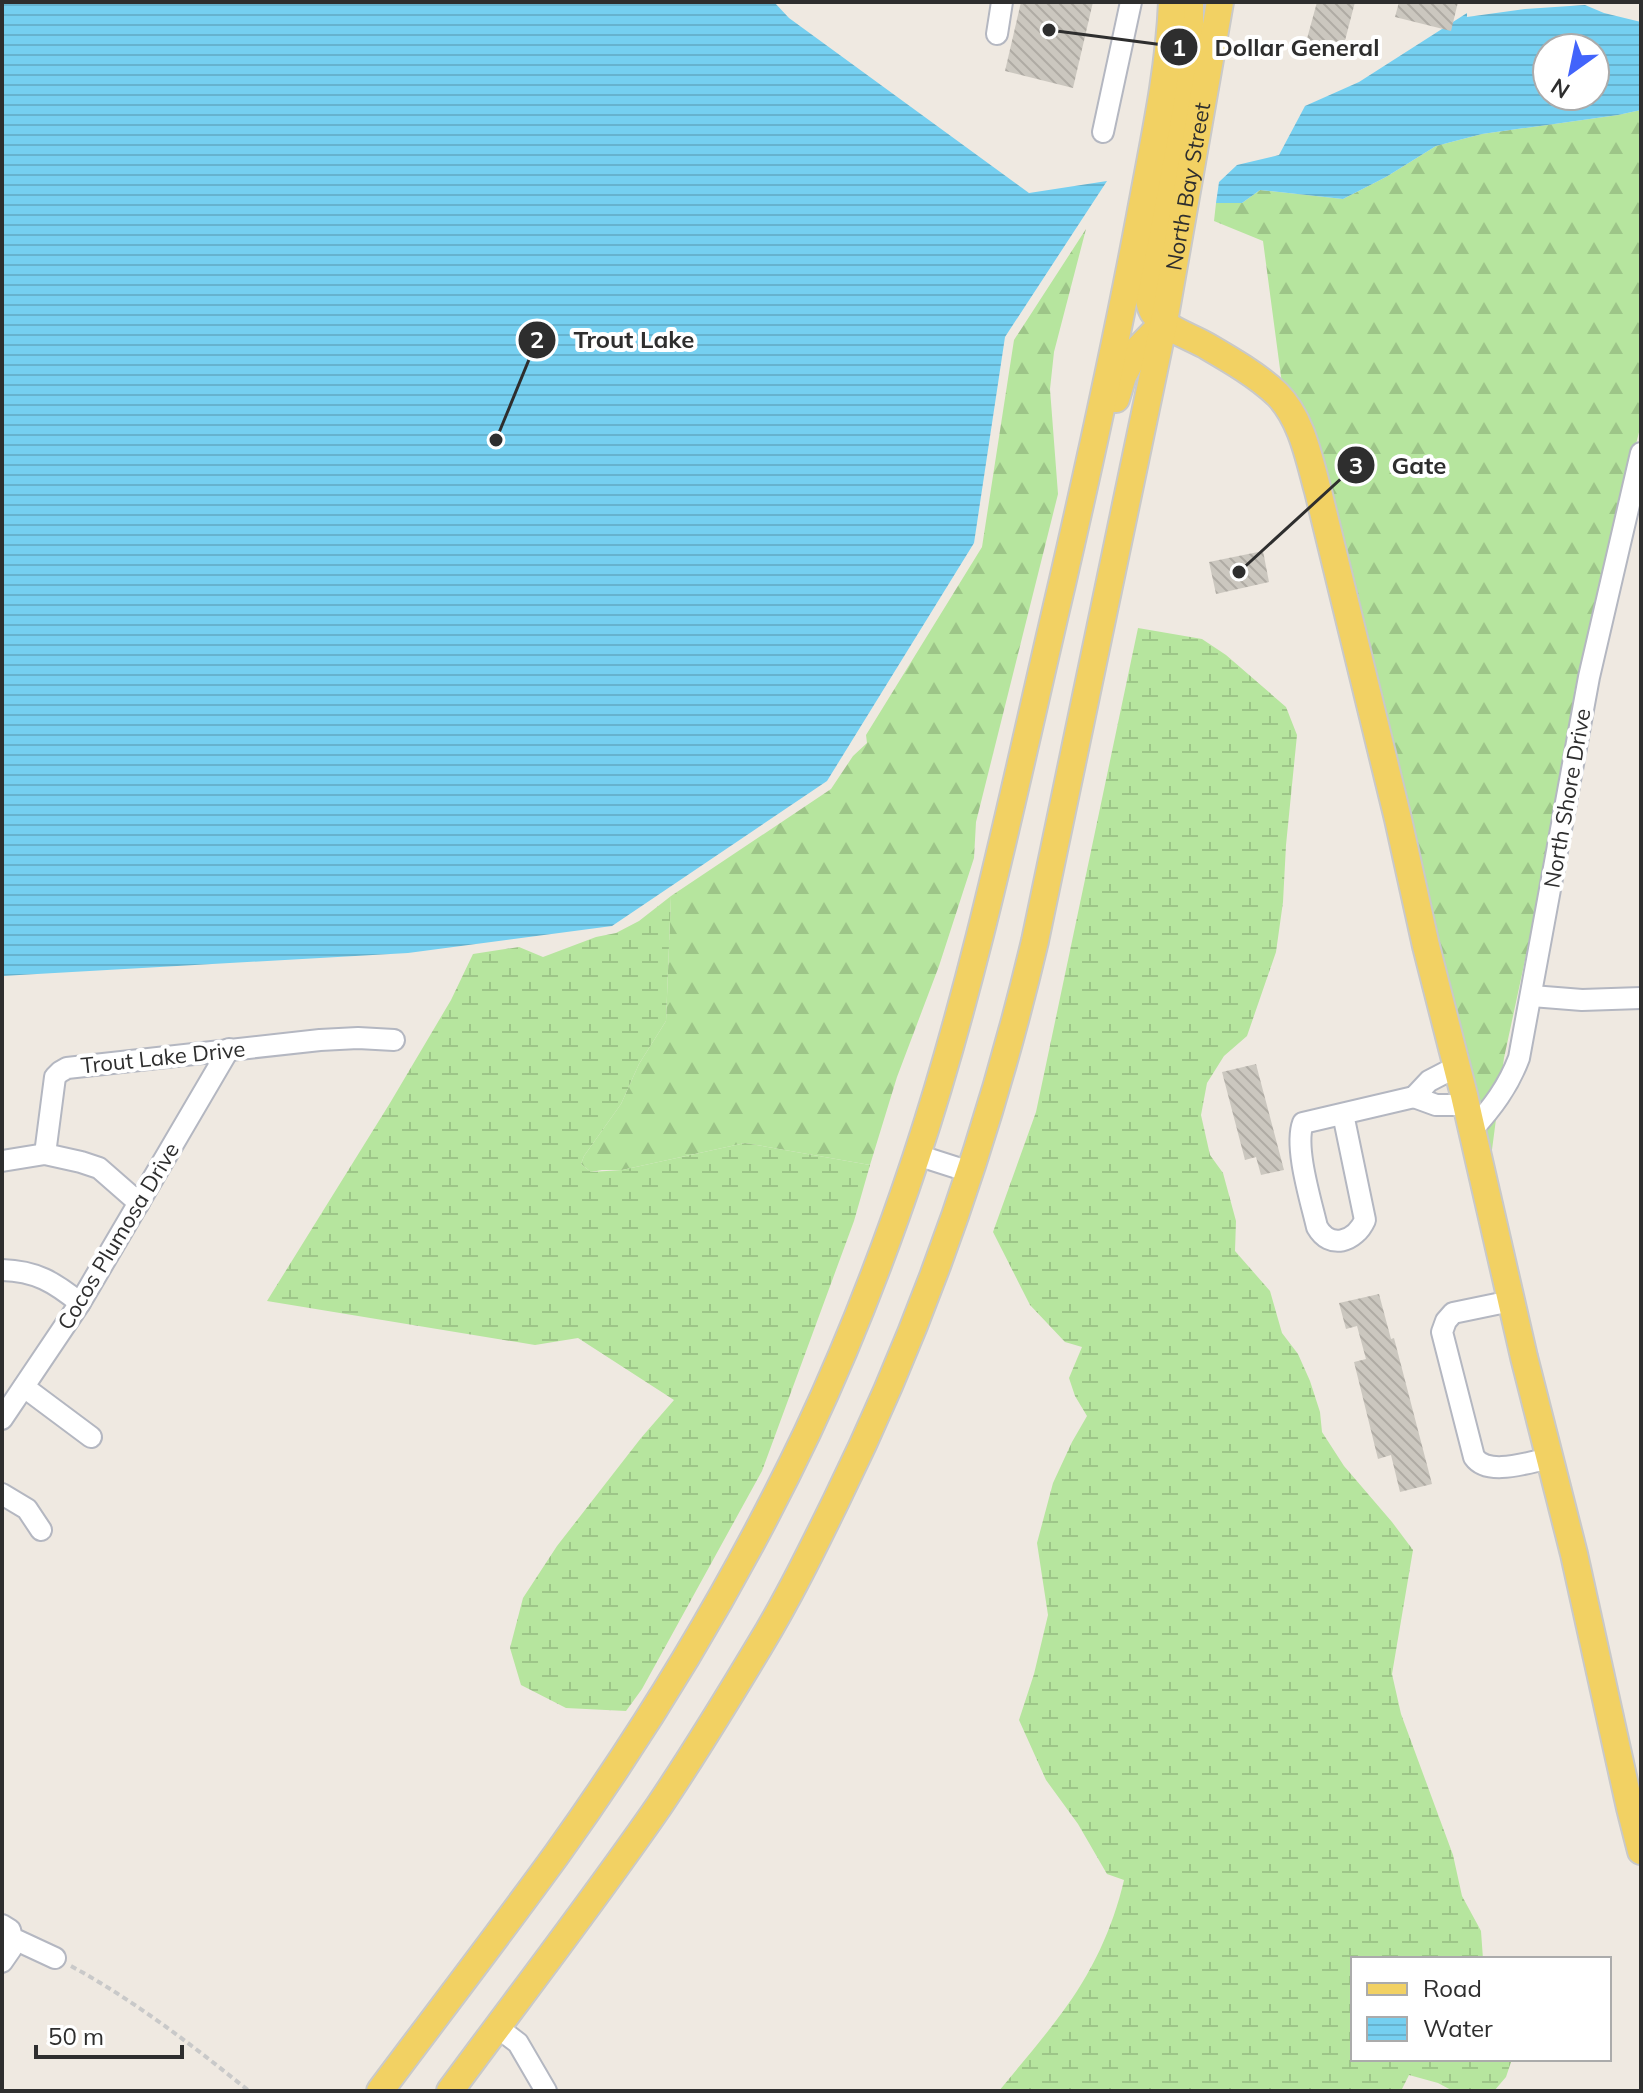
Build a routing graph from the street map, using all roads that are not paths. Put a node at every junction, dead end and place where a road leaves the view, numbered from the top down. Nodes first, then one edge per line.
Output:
1 (1002, 2) edge
2 (1131, 2) edge
3 (1172, 2) edge
4 (1190, 2) edge
5 (1220, 2) edge
6 (997, 34) dead end
7 (1103, 132) dead end
8 (1164, 322) junction
9 (1641, 453) edge
10 (1077, 520) junction
11 (1532, 996) junction
12 (1641, 998) edge
13 (394, 1040) dead end
14 (229, 1049) junction
15 (1456, 1067) junction
16 (1414, 1097) junction
17 (1343, 1114) junction
18 (1469, 1118) junction
19 (45, 1154) junction
20 (917, 1155) junction
21 (2, 1161) edge
22 (970, 1172) junction
23 (139, 1203) junction
24 (2, 1270) edge
25 (1511, 1301) junction
26 (80, 1303) junction
27 (24, 1387) junction
28 (2, 1419) edge
29 (91, 1437) dead end
30 (1550, 1458) junction
31 (2, 1494) edge
32 (41, 1530) dead end
33 (1641, 1851) edge
34 (7, 1931) edge
35 (55, 1958) road end
36 (2, 1962) edge
37 (497, 2027) junction
38 (380, 2091) edge
39 (450, 2091) edge
40 (546, 2091) edge

1 - 6 street
2 - 7 street
3 - 10 main road
4 - 8 main road
5 - 8 main road, North Bay Street
8 - 10 main road
8 - 15 main road
8 - 22 main road, North Bay Street
9 - 11 street, North Shore Drive
10 - 20 main road
11 - 12 street
11 - 18 street, North Shore Drive
13 - 14 street, Trout Lake Drive
14 - 19 street, Trout Lake Drive
14 - 23 street, Cocos Plumosa Drive
15 - 16 street
15 - 18 main road
16 - 17 street
16 - 18 street
17 - 17 street
18 - 25 main road
19 - 21 street
19 - 23 street
20 - 22 street
20 - 38 main road
22 - 37 main road, North Bay Street
23 - 26 street, Cocos Plumosa Drive
24 - 26 street
25 - 30 main road
25 - 30 street
26 - 27 street, Cocos Plumosa Drive
27 - 28 street, Cocos Plumosa Drive
27 - 29 street
30 - 33 main road
31 - 32 street
34 - 35 street
34 - 36 street
37 - 39 main road, North Bay Street
37 - 40 street

